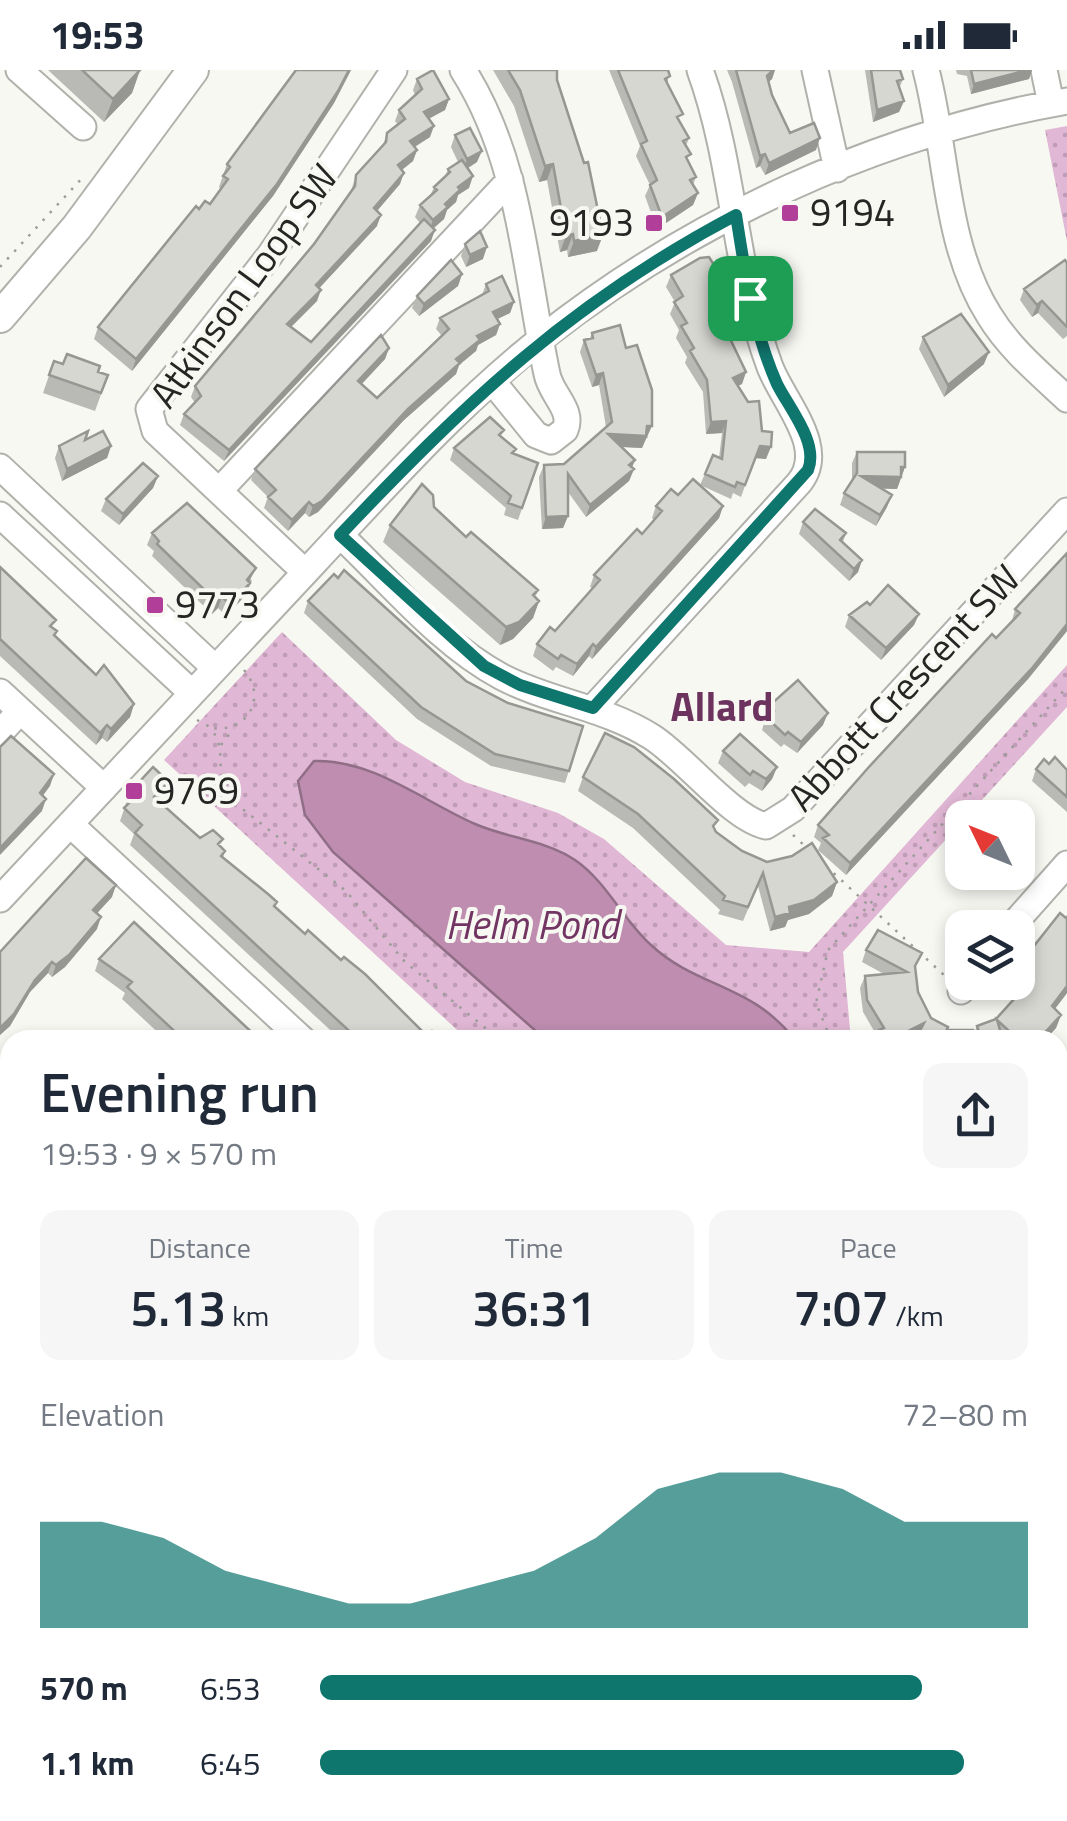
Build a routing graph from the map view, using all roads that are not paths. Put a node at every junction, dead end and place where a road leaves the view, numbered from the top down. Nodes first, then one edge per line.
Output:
1 (19, 70) edge
2 (192, 70) edge
3 (394, 70) edge
4 (463, 70) edge
5 (700, 70) edge
6 (816, 70) edge
7 (926, 70) edge
8 (1044, 70) edge
9 (1059, 103) edge
10 (83, 127) dead end
11 (940, 132) junction
12 (837, 169) junction
13 (510, 180) junction
14 (736, 215) junction
15 (0, 317) edge
16 (542, 339) junction
17 (492, 382) junction
18 (1067, 400) edge
19 (0, 467) edge
20 (218, 491) junction
21 (1067, 511) edge
22 (0, 515) edge
23 (340, 535) junction
24 (305, 572) junction
25 (215, 668) junction
26 (0, 692) edge
27 (192, 693) junction
28 (593, 708) junction
29 (20, 711) junction
30 (0, 732) edge
31 (104, 788) junction
32 (70, 824) junction
33 (1067, 864) edge
34 (0, 899) edge
35 (1026, 910) edge
36 (292, 1030) edge

1 - 10 street
2 - 15 main road
3 - 20 street, Atkinson Loop SW
4 - 13 street
5 - 14 street
6 - 12 street
7 - 11 street
8 - 9 street
9 - 11 street
11 - 12 street
11 - 18 street
12 - 14 street
13 - 16 street
13 - 20 street
14 - 16 street
14 - 28 street
16 - 17 street
16 - 17 street
17 - 23 street
19 - 25 street
20 - 24 street, Atkinson Loop SW
21 - 28 street, Abbott Crescent SW
22 - 27 street
23 - 24 street
23 - 28 street, Abbott Crescent SW
24 - 25 street
25 - 27 street
26 - 29 street
27 - 31 street
29 - 30 street
29 - 31 street
31 - 32 street
32 - 34 street
32 - 36 street
33 - 35 street

